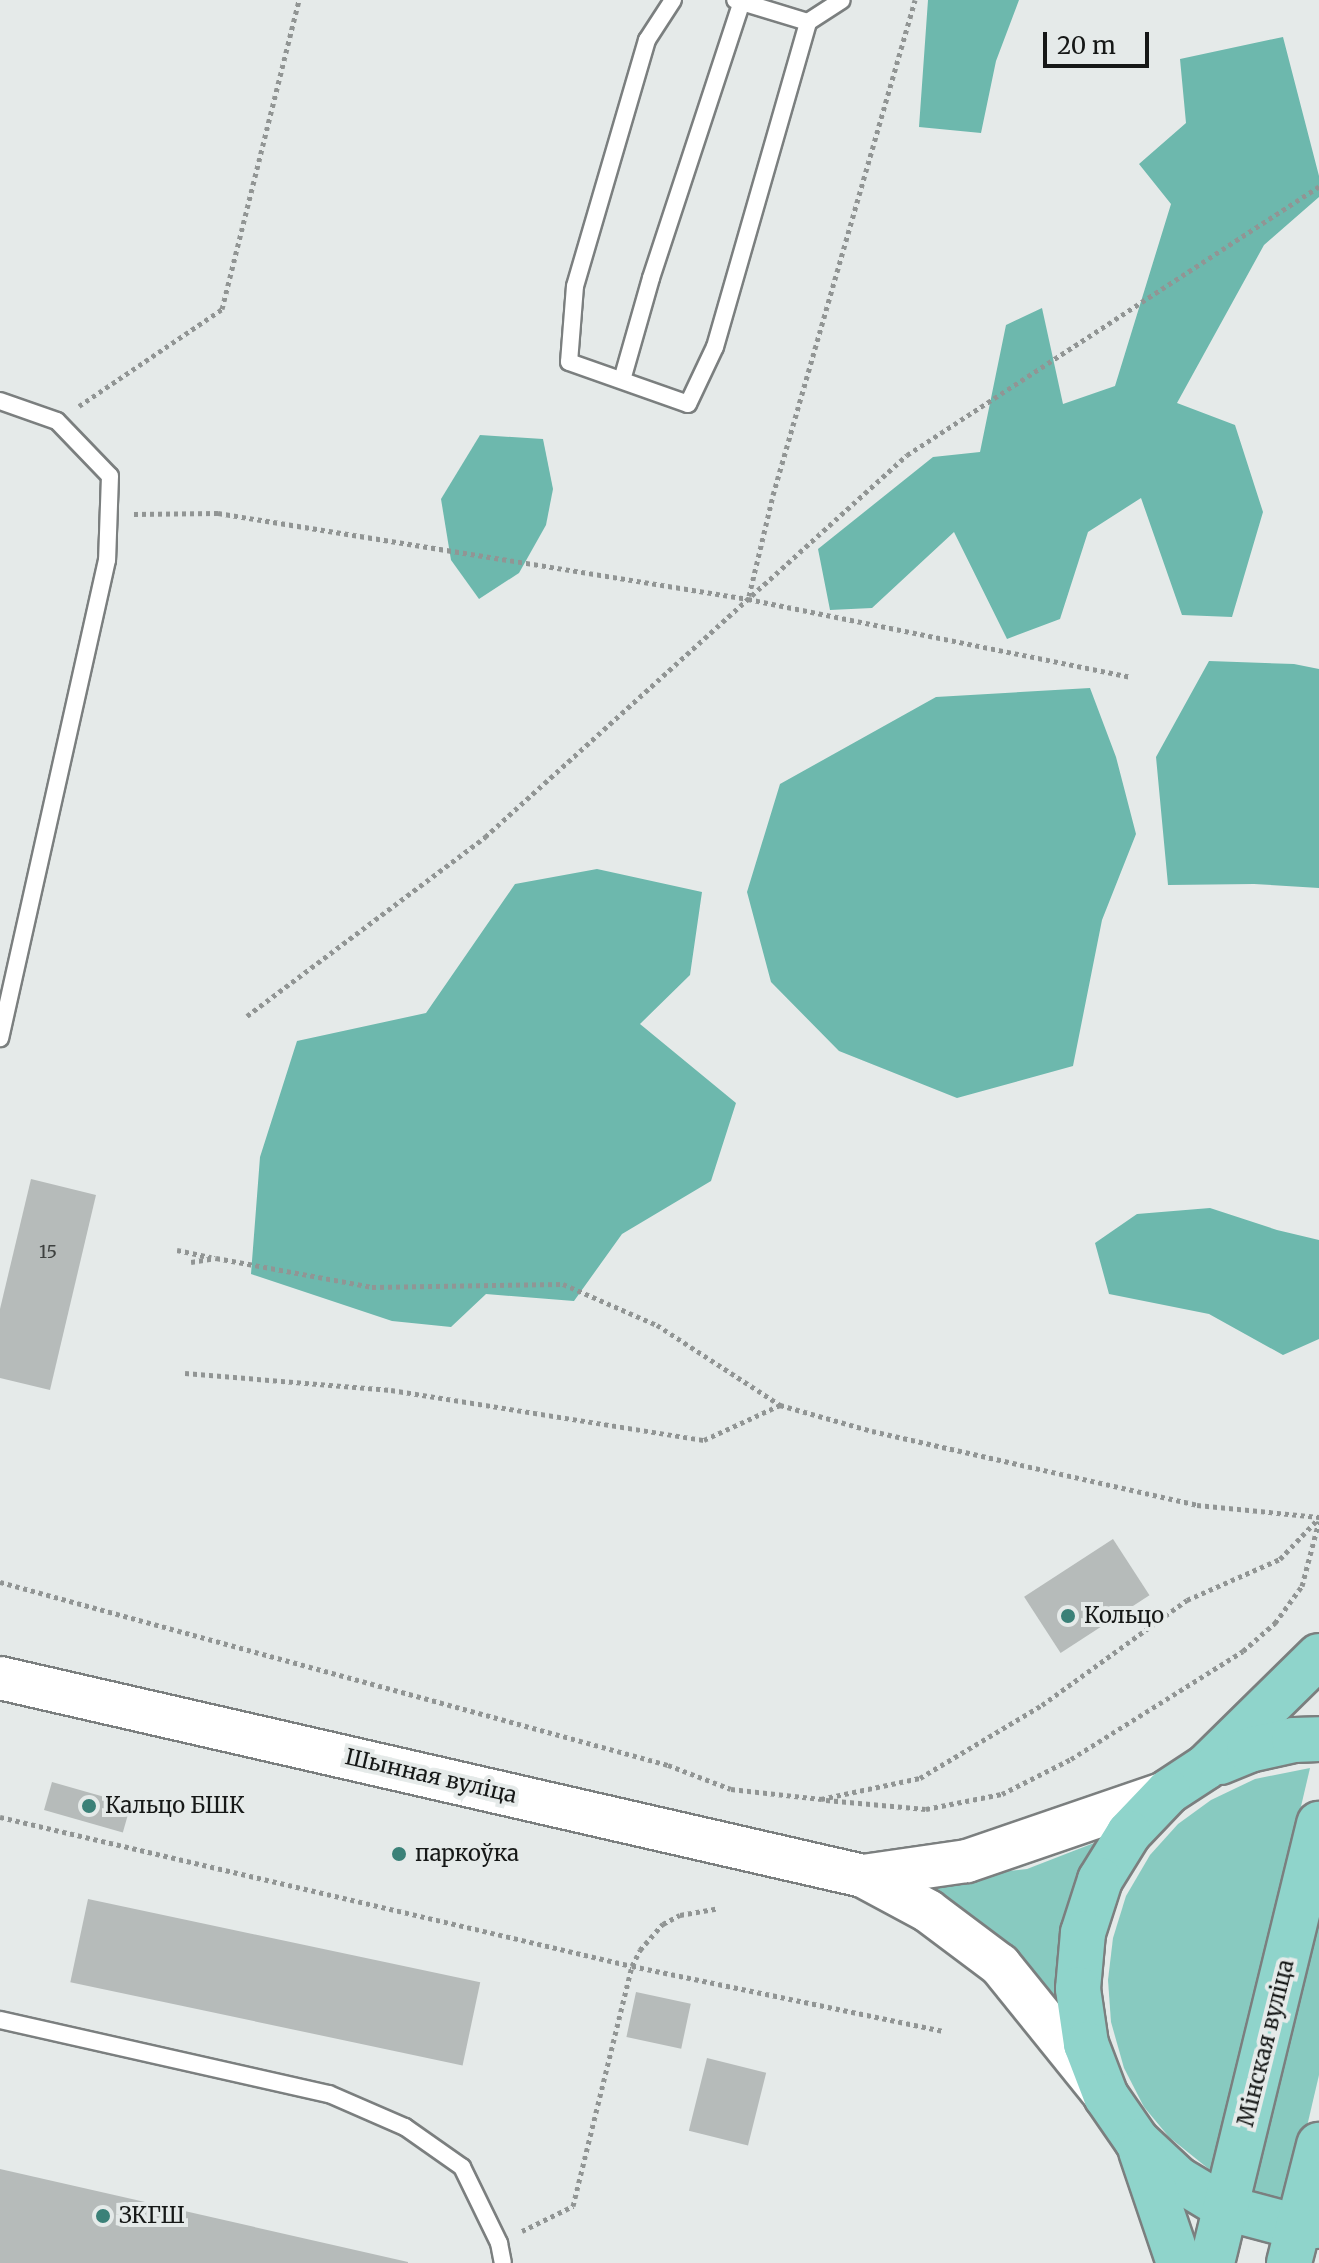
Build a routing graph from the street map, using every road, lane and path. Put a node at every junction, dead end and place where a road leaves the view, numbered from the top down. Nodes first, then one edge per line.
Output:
1 (299, 0) edge
2 (673, 0) edge
3 (842, 0) edge
4 (915, 0) edge
5 (738, 1) edge
6 (808, 22) junction
7 (1319, 186) edge
8 (622, 380) junction
9 (0, 401) edge
10 (57, 421) junction
11 (109, 514) junction
12 (748, 599) junction
13 (1131, 677) dead end
14 (247, 1016) dead end
15 (0, 1038) edge
16 (177, 1250) dead end
17 (216, 1258) junction
18 (191, 1262) dead end
19 (185, 1373) dead end
20 (780, 1405) junction
21 (1319, 1518) edge
22 (0, 1582) edge
23 (1319, 1656) edge
24 (0, 1678) edge
25 (1319, 1739) edge
26 (1206, 1767) junction
27 (1168, 1792) junction
28 (821, 1799) junction
29 (0, 1817) edge
30 (1319, 1824) edge
31 (863, 1876) junction
32 (718, 1908) dead end
33 (632, 1966) junction
34 (0, 2020) edge
35 (943, 2031) dead end
36 (1106, 2096) junction
37 (1137, 2141) junction
38 (1319, 2145) edge
39 (1226, 2208) junction
40 (1302, 2239) edge
41 (499, 2243) junction
42 (503, 2263) edge
43 (1179, 2263) edge
44 (1212, 2263) edge

1 - 10 path
2 - 8 lane
3 - 6 lane
4 - 12 path
5 - 6 lane
5 - 8 lane
6 - 8 lane
7 - 12 path
9 - 10 lane
10 - 11 lane
11 - 12 path
11 - 15 lane
12 - 13 path
12 - 14 path
16 - 17 path
17 - 18 path
17 - 20 path
19 - 20 path
20 - 21 path
21 - 28 path
21 - 28 path
22 - 28 path
23 - 26 main road
24 - 31 main road, Шынная вуліца
25 - 26 main road
26 - 27 main road
27 - 31 main road, Шынная вуліца
27 - 36 main road
29 - 33 path
30 - 39 main road, Мінская вуліца
31 - 36 main road, Шынная вуліца
32 - 33 path
33 - 35 path
33 - 41 path
34 - 41 lane
36 - 37 main road
37 - 39 main road
37 - 43 main road
38 - 40 main road
39 - 40 main road
39 - 44 main road, Мінская вуліца
41 - 42 lane

